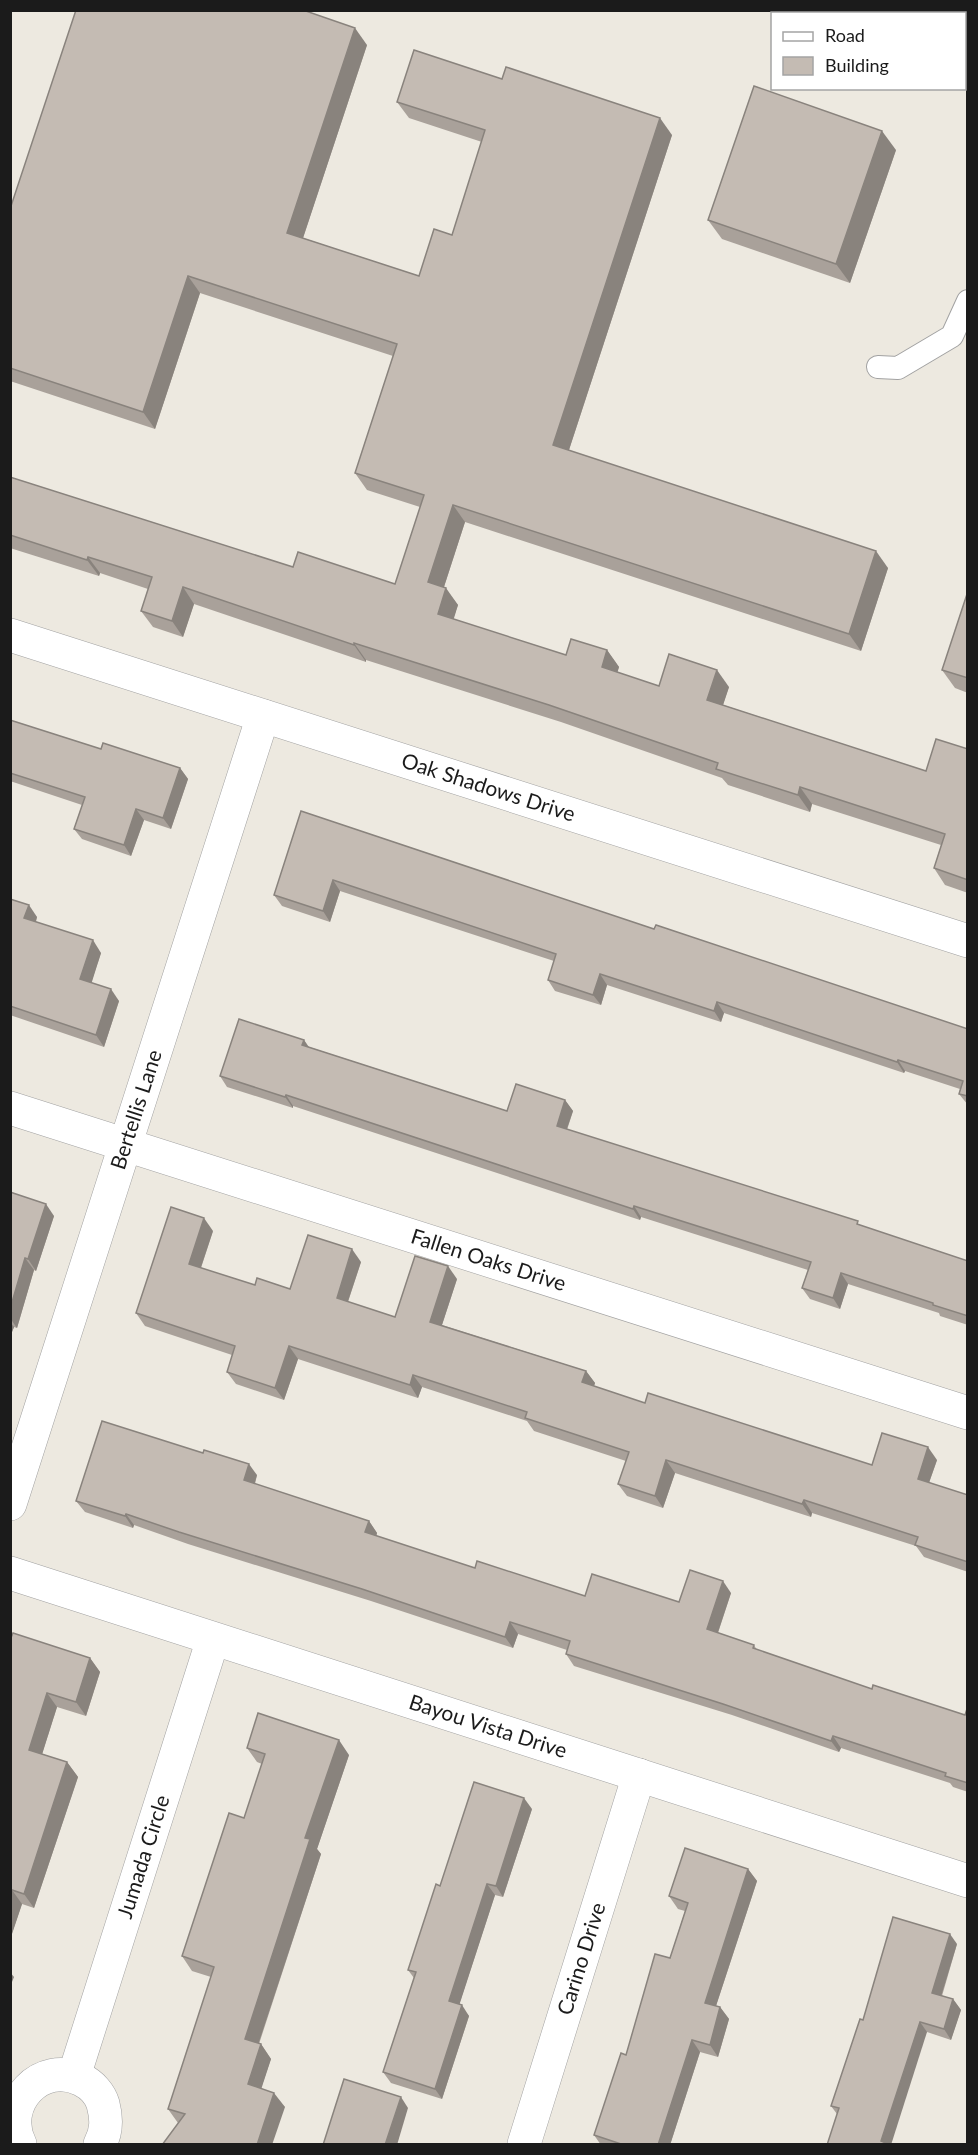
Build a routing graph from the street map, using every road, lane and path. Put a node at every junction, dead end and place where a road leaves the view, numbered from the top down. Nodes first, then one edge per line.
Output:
1 (968, 301) edge
2 (878, 367) dead end
3 (10, 635) edge
4 (263, 716) junction
5 (968, 941) edge
6 (10, 1108) edge
7 (126, 1144) junction
8 (968, 1413) edge
9 (10, 1504) edge
10 (10, 1573) edge
11 (213, 1640) junction
12 (639, 1775) junction
13 (968, 1881) edge
14 (74, 2076) junction
15 (20, 2145) edge
16 (100, 2145) edge
17 (524, 2145) edge

1 - 2 lane
3 - 4 street, Oak Shadows Drive
4 - 5 street, Oak Shadows Drive
4 - 7 street, Bertellis Lane
6 - 7 street, Fallen Oaks Drive
7 - 8 street, Fallen Oaks Drive
7 - 9 street, Bertellis Lane
10 - 11 street, Bayou Vista Drive
11 - 12 street, Bayou Vista Drive
11 - 14 street, Jumada Circle
12 - 13 street, Bayou Vista Drive
12 - 17 street, Carino Drive
14 - 15 street
14 - 16 street

